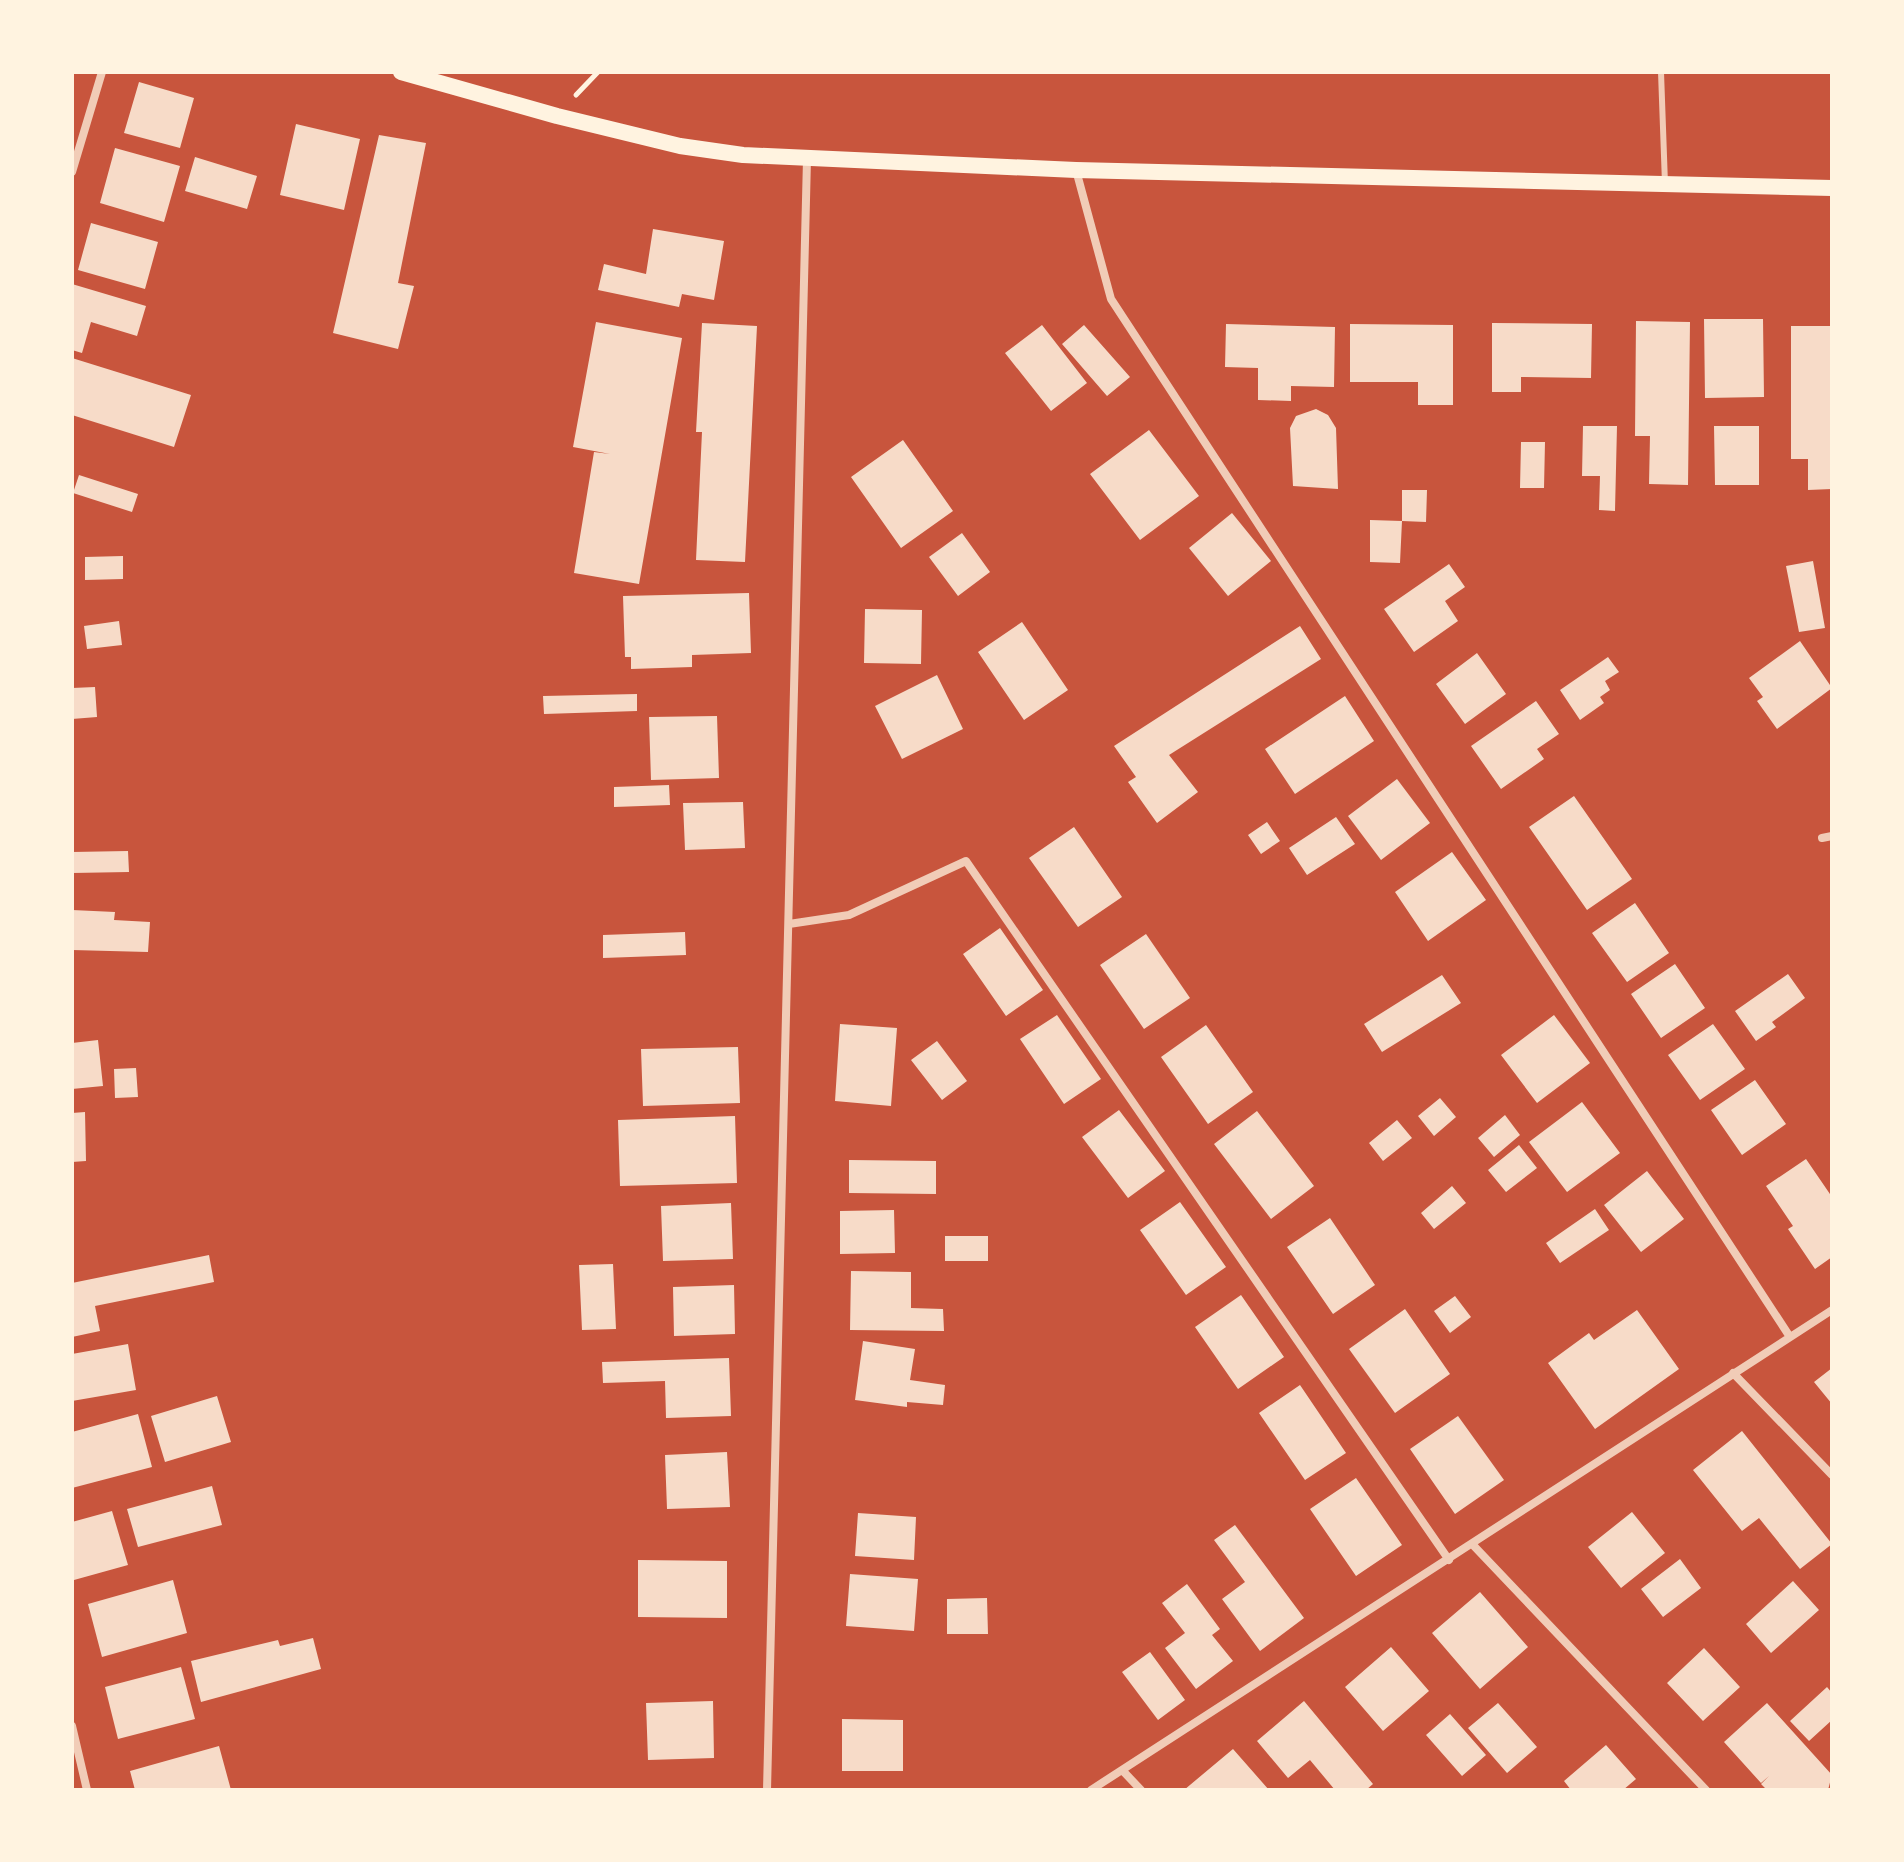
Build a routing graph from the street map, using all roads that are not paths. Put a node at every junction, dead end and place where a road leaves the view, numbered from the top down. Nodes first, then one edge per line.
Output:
1 (102, 72) edge
2 (401, 72) edge
3 (1661, 72) edge
4 (807, 159) junction
5 (1076, 170) junction
6 (72, 172) edge
7 (1665, 184) junction
8 (1832, 188) edge
9 (789, 924) junction
10 (1832, 1310) edge
11 (1790, 1337) junction
12 (1733, 1373) junction
13 (1832, 1475) edge
14 (1473, 1545) junction
15 (1449, 1560) junction
16 (72, 1726) edge
17 (1123, 1771) junction
18 (87, 1790) edge
19 (767, 1790) edge
20 (1091, 1790) edge
21 (1141, 1790) edge
22 (1706, 1790) edge

1 - 6 street
2 - 4 main road
3 - 7 lane
4 - 5 main road
4 - 9 street
5 - 7 main road
5 - 11 street
7 - 8 main road
9 - 15 street
9 - 19 street
10 - 11 street
11 - 12 street
12 - 13 street
12 - 14 street
14 - 15 street
14 - 22 street
15 - 17 street
16 - 18 street
17 - 20 street
17 - 21 street

